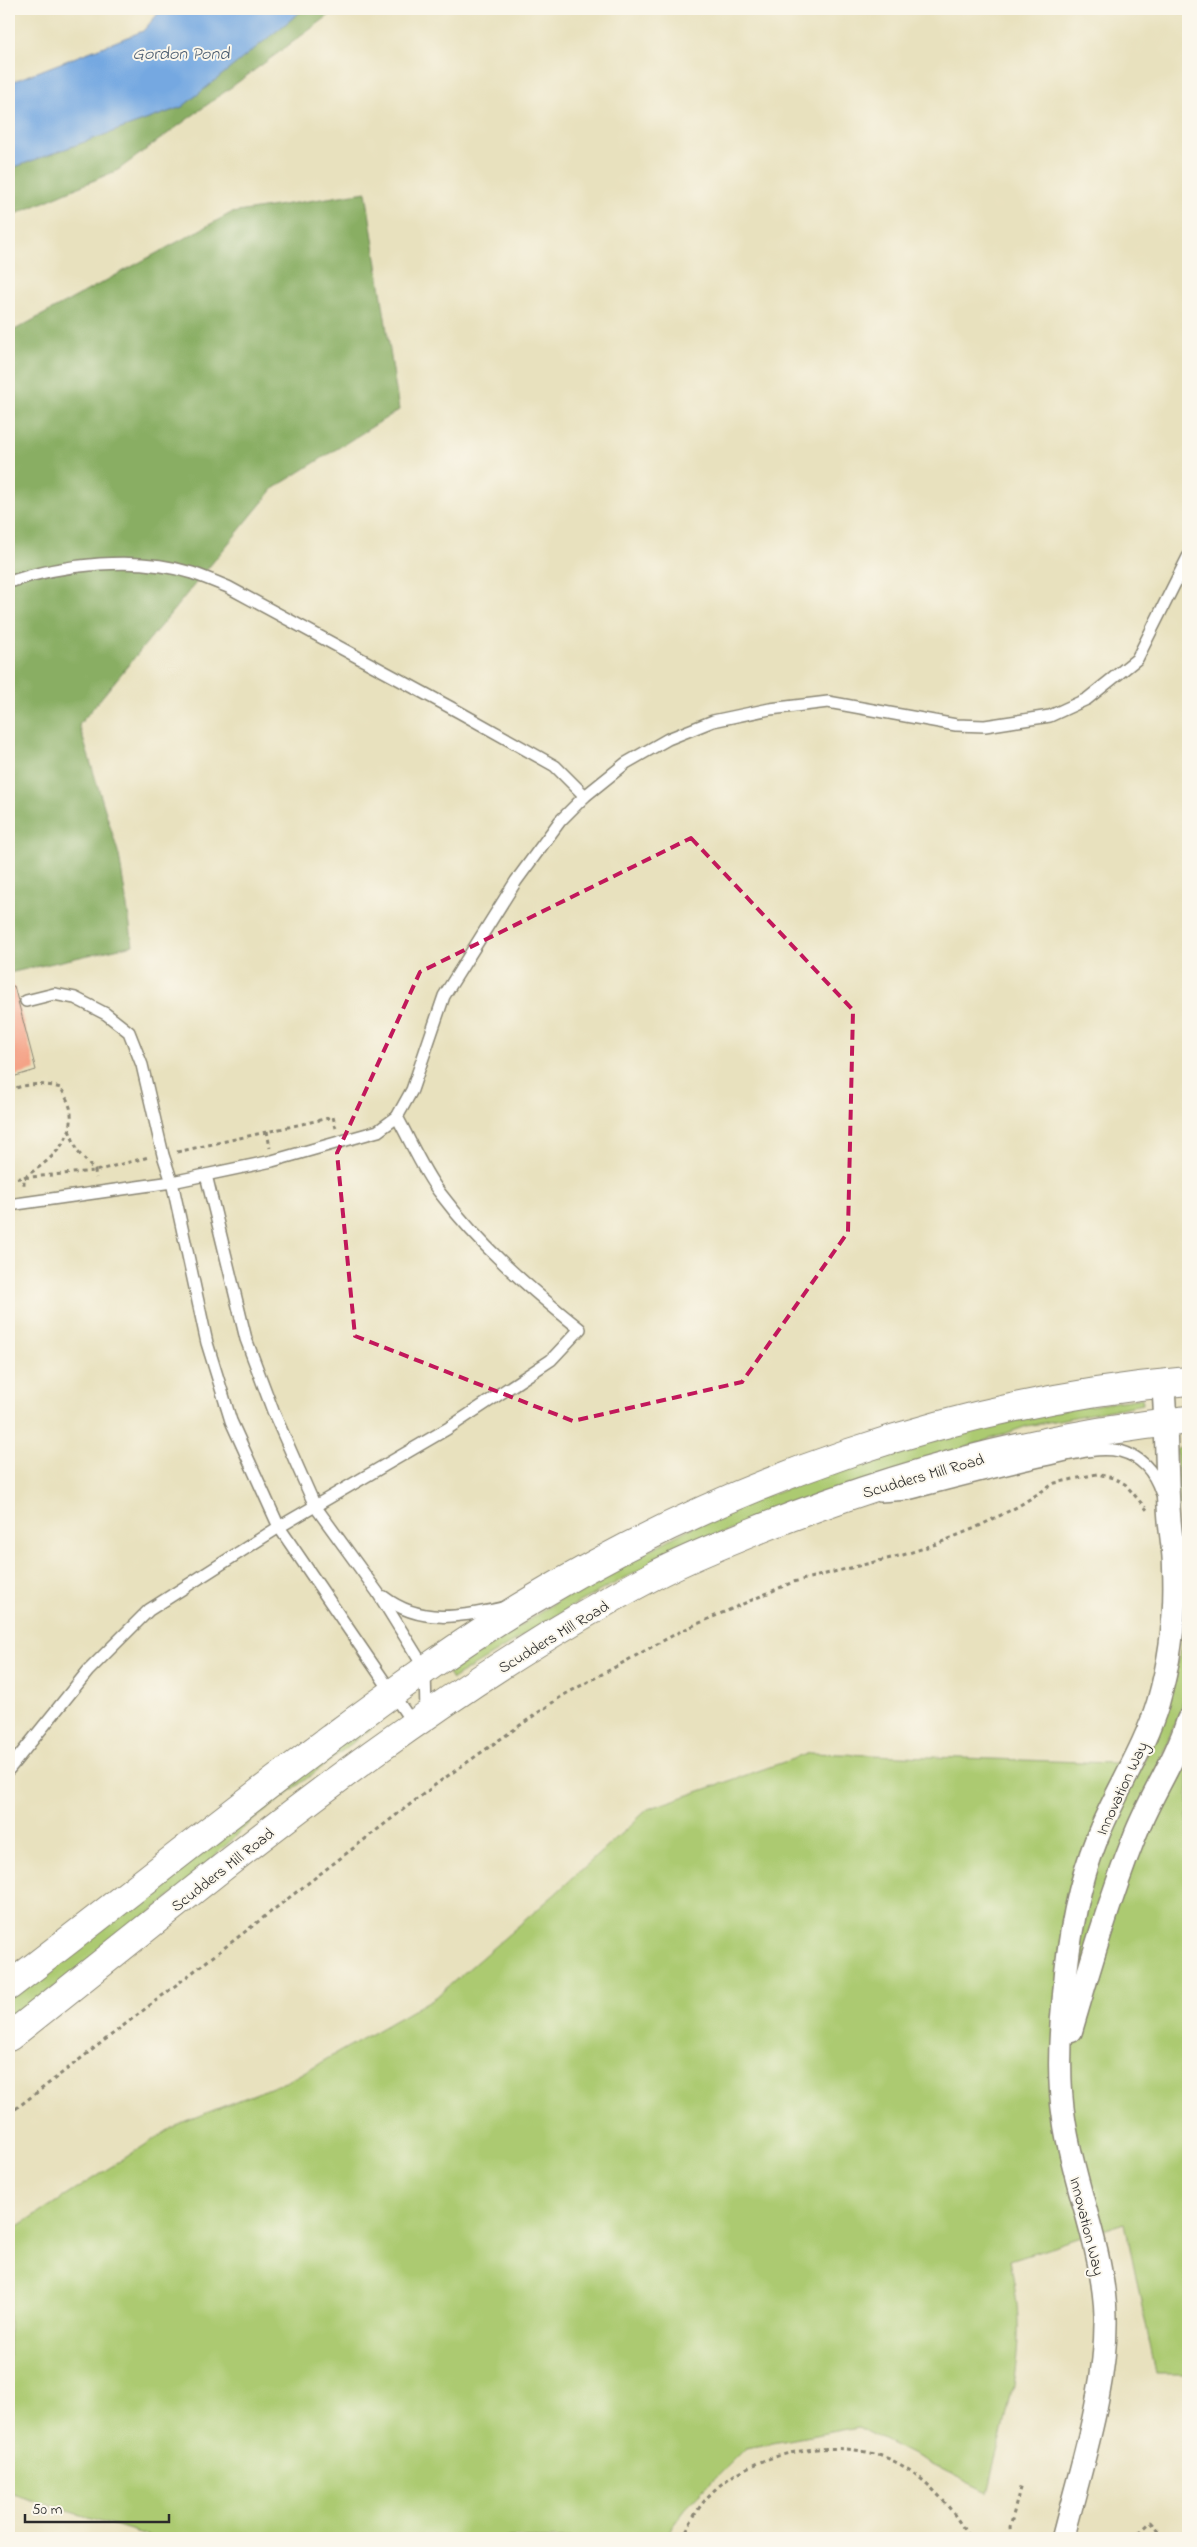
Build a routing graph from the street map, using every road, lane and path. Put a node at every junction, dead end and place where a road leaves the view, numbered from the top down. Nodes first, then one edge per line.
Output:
1 (1188, 557) edge
2 (9, 582) edge
3 (585, 796) junction
4 (26, 1001) dead end
5 (9, 1091) edge
6 (397, 1117) junction
7 (69, 1130) junction
8 (95, 1171) dead end
9 (206, 1175) junction
10 (24, 1178) dead end
11 (172, 1182) junction
12 (9, 1205) edge
13 (1175, 1383) edge
14 (1177, 1421) edge
15 (851, 1495) junction
16 (315, 1506) junction
17 (1169, 1515) junction
18 (279, 1526) junction
19 (378, 1593) junction
20 (528, 1602) junction
21 (426, 1669) junction
22 (393, 1692) junction
23 (1188, 1720) edge
24 (420, 1722) junction
25 (9, 1769) edge
26 (1088, 1861) junction
27 (1122, 1873) junction
28 (9, 1986) edge
29 (9, 2037) edge
30 (1062, 2061) junction
31 (9, 2114) edge
32 (1021, 2484) dead end
33 (220, 2538) edge
34 (234, 2538) edge
35 (683, 2538) edge
36 (969, 2538) edge
37 (1010, 2538) edge
38 (1063, 2538) edge
39 (1133, 2538) edge
40 (1166, 2538) edge

1 - 3 lane
2 - 3 lane
3 - 6 lane
4 - 11 lane
5 - 7 path
6 - 9 lane
6 - 16 lane
7 - 8 path
7 - 10 path
9 - 11 lane
9 - 16 lane
11 - 12 lane
11 - 18 lane
13 - 14 street, Innovation Way
13 - 20 main road
14 - 15 main road, Scudders Mill Road
14 - 17 street, Innovation Way
15 - 17 lane
15 - 24 main road, Scudders Mill Road
16 - 18 lane
16 - 19 lane
17 - 26 street, Innovation Way
17 - 31 path
18 - 22 lane
18 - 25 lane
19 - 20 lane
19 - 21 lane
20 - 21 main road
21 - 22 main road
21 - 24 lane
22 - 24 lane
22 - 28 main road
23 - 27 street, Innovation Way
24 - 29 main road, Scudders Mill Road
26 - 27 street
26 - 30 street, Innovation Way
27 - 30 street, Innovation Way
30 - 38 street, Innovation Way
32 - 37 path
33 - 34 lane
35 - 36 path
39 - 40 path

